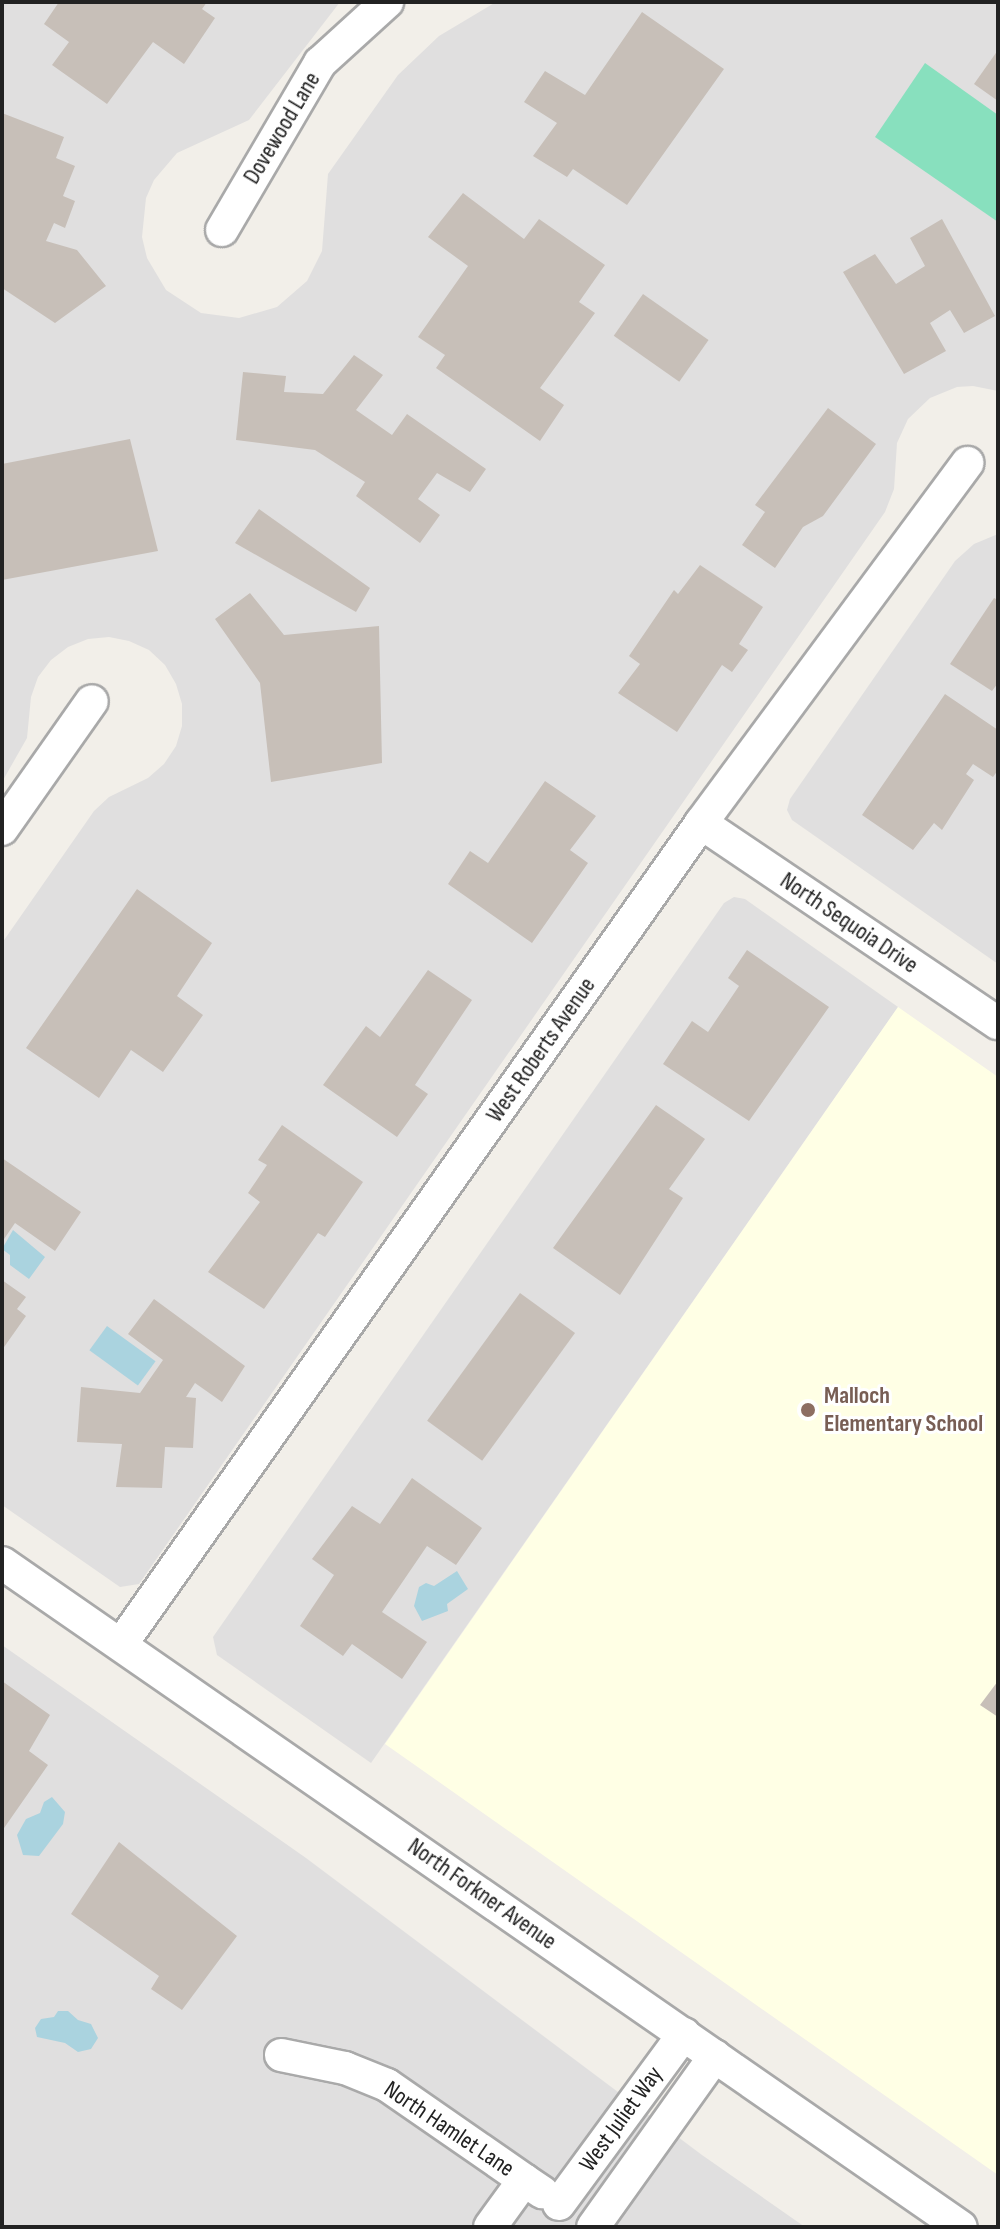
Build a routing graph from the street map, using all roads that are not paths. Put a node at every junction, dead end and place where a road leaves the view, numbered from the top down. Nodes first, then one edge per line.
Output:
1 (387, 2) edge
2 (222, 230) dead end
3 (967, 463) dead end
4 (92, 701) dead end
5 (701, 823) junction
6 (2, 829) edge
7 (998, 1023) edge
8 (2, 1563) edge
9 (122, 1643) junction
10 (684, 2034) junction
11 (281, 2055) dead end
12 (715, 2056) junction
13 (524, 2180) junction
14 (559, 2204) junction
15 (490, 2227) edge
16 (592, 2227) edge
17 (961, 2227) edge

1 - 2 street, Dovewood Lane
3 - 5 street, West Roberts Avenue
4 - 6 street
5 - 7 street, North Sequoia Drive
5 - 9 street, West Roberts Avenue
8 - 9 street, North Forkner Avenue
9 - 10 street, North Forkner Avenue
10 - 12 street, North Forkner Avenue
10 - 14 street, West Juliet Way
11 - 13 street, North Hamlet Lane
12 - 16 street, West Juliet Way
12 - 17 street, North Forkner Avenue
13 - 14 street, West Juliet Way
13 - 15 street
14 - 16 street, West Juliet Way

